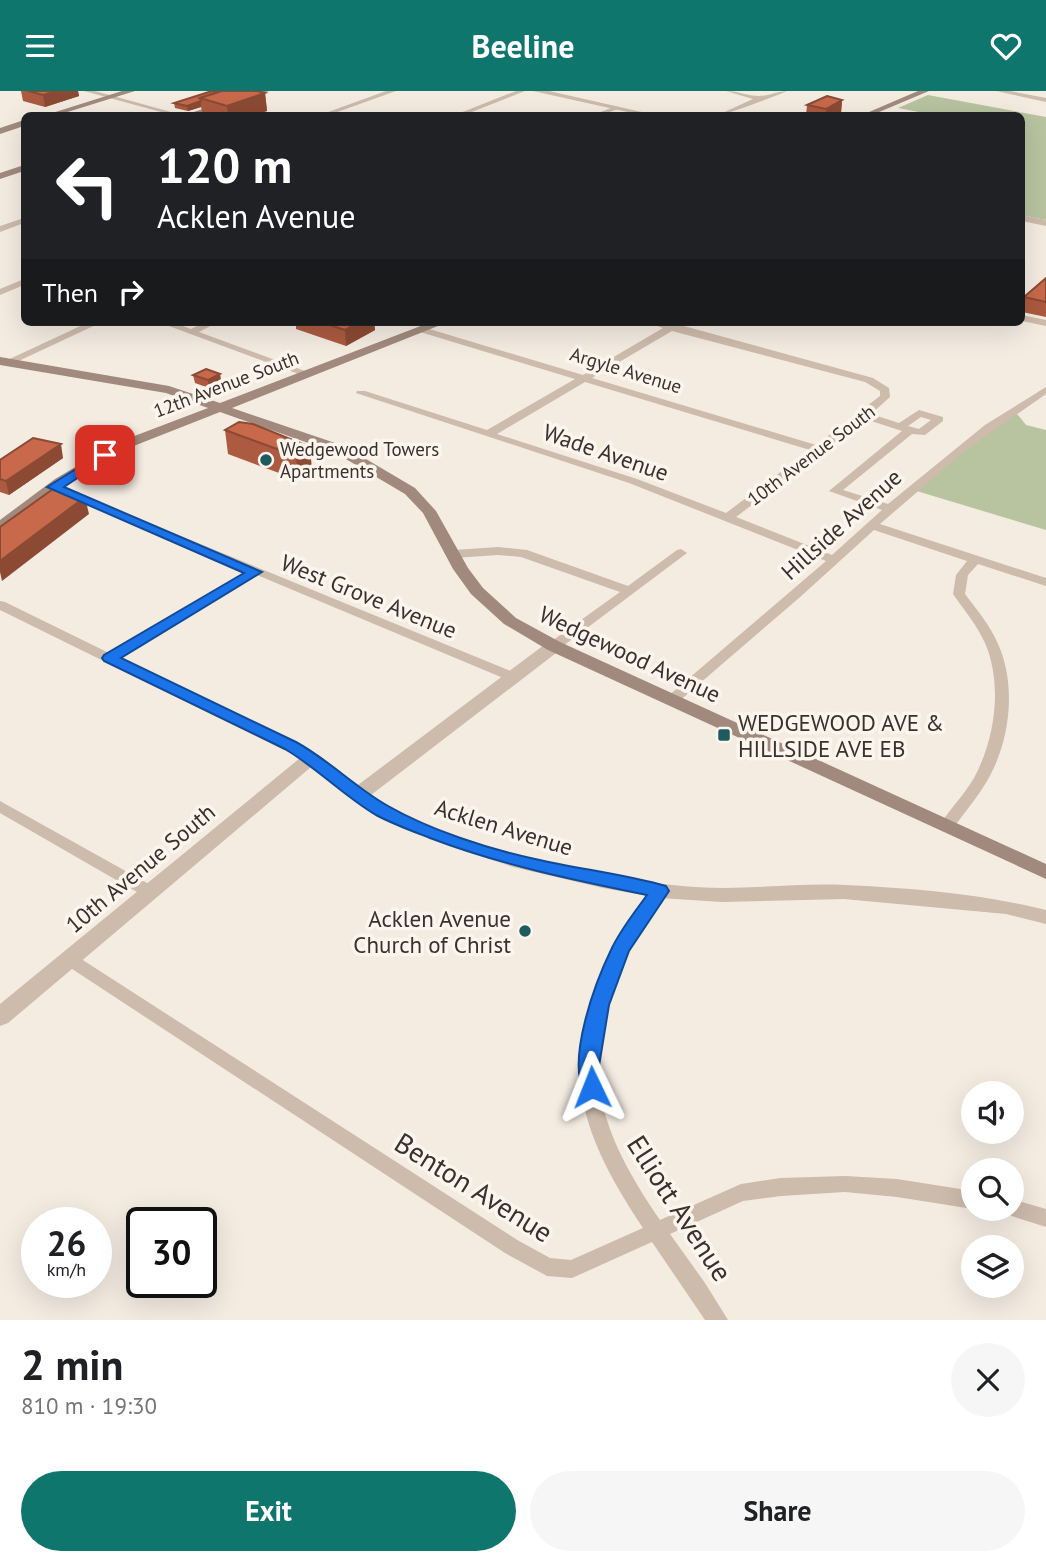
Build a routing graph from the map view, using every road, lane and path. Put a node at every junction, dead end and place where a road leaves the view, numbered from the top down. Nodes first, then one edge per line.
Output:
1 (87, 91) edge
2 (131, 91) edge
3 (265, 91) edge
4 (393, 91) edge
5 (522, 91) edge
6 (537, 91) edge
7 (729, 91) edge
8 (784, 91) edge
9 (925, 91) edge
10 (999, 91) edge
11 (110, 97) junction
12 (760, 99) junction
13 (1046, 100) edge
14 (616, 108) junction
15 (60, 112) edge
16 (167, 112) edge
17 (198, 112) edge
18 (333, 112) edge
19 (467, 112) edge
20 (605, 112) edge
21 (637, 112) edge
22 (728, 112) edge
23 (873, 112) edge
24 (21, 124) edge
25 (0, 131) edge
26 (21, 169) edge
27 (0, 176) edge
28 (1025, 219) edge
29 (21, 222) edge
30 (1046, 223) edge
31 (0, 229) edge
32 (21, 283) edge
33 (0, 292) edge
34 (1025, 319) edge
35 (1046, 323) edge
36 (88, 326) edge
37 (174, 326) edge
38 (204, 326) edge
39 (432, 326) edge
40 (673, 326) edge
41 (679, 326) edge
42 (422, 330) junction
43 (191, 332) junction
44 (3, 362) edge
45 (308, 374) junction
46 (586, 378) junction
47 (1046, 390) edge
48 (361, 393) dead end
49 (220, 406) junction
50 (863, 415) junction
51 (489, 434) junction
52 (818, 449) junction
53 (54, 487) junction
54 (889, 508) junction
55 (727, 519) junction
56 (2, 523) edge
57 (870, 525) junction
58 (681, 553) dead end
59 (454, 554) junction
60 (975, 559) junction
61 (834, 560) junction
62 (254, 572) junction
63 (1046, 582) edge
64 (629, 591) junction
65 (0, 605) edge
66 (554, 646) junction
67 (110, 658) junction
68 (513, 677) junction
69 (672, 700) junction
70 (312, 758) junction
71 (358, 795) junction
72 (0, 806) edge
73 (947, 826) junction
74 (1046, 872) edge
75 (660, 891) junction
76 (150, 892) junction
77 (1046, 905) edge
78 (1006, 907) junction
79 (1046, 917) edge
80 (69, 959) junction
81 (0, 1017) edge
82 (961, 1198) edge
83 (1024, 1212) edge
84 (1046, 1218) edge
85 (655, 1230) junction
86 (718, 1320) edge

1 - 11 street
2 - 11 main road
3 - 17 main road
4 - 18 street
5 - 19 street
6 - 14 street
7 - 12 street
8 - 12 street
9 - 23 main road
10 - 13 street
11 - 15 main road
11 - 16 street
12 - 22 street
14 - 20 street
14 - 21 street
24 - 25 main road
26 - 27 main road
28 - 30 street
29 - 31 street
32 - 33 street
34 - 35 street
36 - 44 street
37 - 43 street
38 - 43 street
39 - 42 main road, 12th Avenue South
40 - 46 street
41 - 50 street, 10th Avenue South
42 - 45 main road, 12th Avenue South
42 - 46 street, Argyle Avenue
43 - 45 street
44 - 49 main road, Wedgewood Avenue
45 - 49 main road, 12th Avenue South
46 - 51 street
46 - 52 street, Argyle Avenue
47 - 54 street, Hillside Avenue
48 - 51 street, Wade Avenue
49 - 53 main road, 12th Avenue South
49 - 59 main road, Wedgewood Avenue
50 - 52 street, 10th Avenue South
50 - 54 street
51 - 55 street, Wade Avenue
52 - 55 street, 10th Avenue South
53 - 56 main road, 12th Avenue South
53 - 62 street, West Grove Avenue
54 - 57 street, Hillside Avenue
55 - 61 street, Wade Avenue
57 - 60 street
57 - 61 street, Hillside Avenue
58 - 64 street
59 - 64 street
59 - 66 main road, Wedgewood Avenue
60 - 63 street
60 - 73 street
61 - 69 street, Hillside Avenue
62 - 67 street
62 - 68 street, West Grove Avenue
64 - 66 street
65 - 67 street, Acklen Avenue
66 - 68 street
66 - 69 main road, Wedgewood Avenue
67 - 70 street, Acklen Avenue
68 - 71 street
69 - 73 main road, Wedgewood Avenue
70 - 71 street, Acklen Avenue
70 - 76 street, 10th Avenue South
71 - 75 street, Acklen Avenue
72 - 76 street
73 - 74 main road, Wedgewood Avenue
75 - 78 street, Acklen Avenue
75 - 85 street, Elliott Avenue
76 - 80 street, 10th Avenue South
77 - 78 street
78 - 79 street, Acklen Avenue
80 - 81 street, 10th Avenue South
80 - 85 street, Benton Avenue
82 - 85 street, Benton Avenue
83 - 84 street
85 - 86 street, Elliott Avenue

